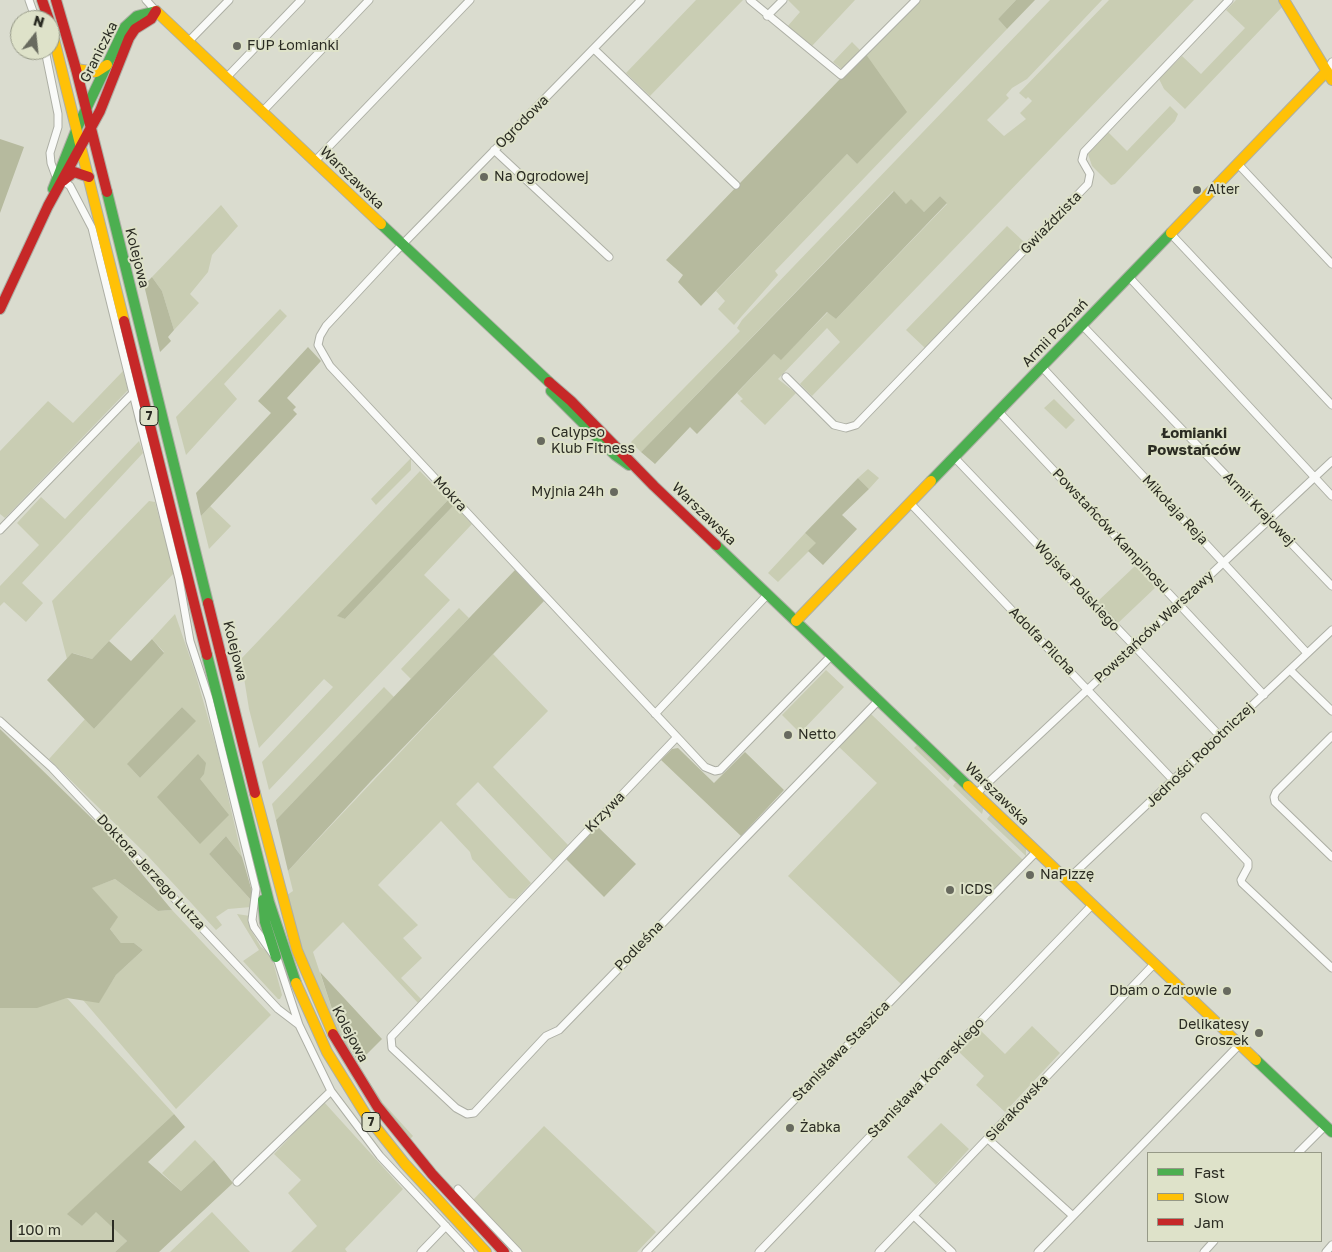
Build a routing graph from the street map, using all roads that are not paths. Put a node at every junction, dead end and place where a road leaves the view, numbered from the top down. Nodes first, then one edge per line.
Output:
1 (56, 0) edge
2 (146, 0) edge
3 (229, 0) edge
4 (301, 0) edge
5 (369, 0) edge
6 (470, 0) edge
7 (641, 0) edge
8 (750, 0) edge
9 (783, 0) edge
10 (916, 0) edge
11 (1229, 0) edge
12 (1284, 0) edge
13 (156, 11) junction
14 (767, 16) junction
15 (189, 41) junction
16 (594, 48) junction
17 (47, 60) edge
18 (60, 60) edge
19 (107, 65) junction
20 (76, 68) junction
21 (1330, 71) edge
22 (226, 77) junction
23 (86, 109) junction
24 (263, 112) junction
25 (77, 128) junction
26 (91, 129) junction
27 (82, 146) junction
28 (494, 150) junction
29 (315, 161) junction
30 (1238, 164) junction
31 (89, 177) junction
32 (61, 179) junction
33 (736, 185) dead end
34 (1171, 234) junction
35 (402, 245) junction
36 (609, 256) dead end
37 (1332, 264) edge
38 (1129, 277) junction
39 (0, 309) edge
40 (1082, 325) junction
41 (1042, 367) junction
42 (786, 377) dead end
43 (133, 393) junction
44 (1332, 405) edge
45 (998, 411) junction
46 (954, 457) junction
47 (1332, 462) edge
48 (1315, 478) junction
49 (1332, 496) edge
50 (910, 502) junction
51 (1269, 520) junction
52 (0, 530) edge
53 (1224, 562) junction
54 (1332, 586) edge
55 (768, 594) junction
56 (1179, 603) junction
57 (796, 621) junction
58 (1332, 630) edge
59 (1133, 646) junction
60 (1307, 653) junction
61 (832, 655) junction
62 (1290, 670) junction
63 (1087, 689) junction
64 (1264, 694) junction
65 (879, 700) junction
66 (1332, 711) edge
67 (655, 714) junction
68 (0, 721) edge
69 (1220, 736) junction
70 (1332, 736) edge
71 (677, 737) junction
72 (1174, 781) junction
73 (977, 793) junction
74 (1205, 817) dead end
75 (1037, 851) junction
76 (1332, 857) edge
77 (1067, 880) junction
78 (261, 887) junction
79 (1092, 904) junction
80 (276, 957) joint
81 (1155, 963) junction
82 (1332, 968) edge
83 (299, 1025) junction
84 (1240, 1044) junction
85 (392, 1048) joint
86 (331, 1091) junction
87 (1328, 1129) edge
88 (988, 1139) junction
89 (1299, 1152) edge
90 (432, 1174) junction
91 (237, 1182) dead end
92 (458, 1189) joint
93 (914, 1216) junction
94 (1073, 1216) junction
95 (446, 1226) junction
96 (1213, 1242) edge
97 (1332, 1245) edge
98 (421, 1252) edge
99 (470, 1252) edge
100 (486, 1252) edge
101 (504, 1252) edge
102 (518, 1252) edge
103 (646, 1252) edge
104 (759, 1252) edge
105 (879, 1252) edge
106 (952, 1252) edge
107 (1038, 1252) edge
108 (1204, 1252) edge
109 (1326, 1252) edge

1 - 20 main road, Kolejowa / 7
2 - 13 street
3 - 15 street
4 - 22 street
5 - 24 street
6 - 29 street
7 - 16 street, Ogrodowa
8 - 14 street
9 - 14 street
10 - 14 street
11 - 42 street, Gwiaździsta
12 - 21 main road
13 - 15 main road, Warszawska
13 - 19 main road, Graniczka
13 - 26 main road, Graniczka
15 - 22 main road, Warszawska
16 - 28 street, Ogrodowa
16 - 33 street
17 - 32 street
18 - 25 main road, Kolejowa / 7
19 - 20 main road
19 - 23 main road, Graniczka
20 - 23 main road, Kolejowa / 7
21 - 30 main road, Armii Poznań
22 - 24 main road, Warszawska
23 - 25 main road, Graniczka
23 - 26 main road, Kolejowa / 7
24 - 29 main road, Warszawska
25 - 27 main road, Kolejowa / 7
25 - 32 main road, Graniczka
26 - 27 main road, Graniczka
26 - 90 main road, Kolejowa / 7
27 - 31 main road, Kolejowa / 7
27 - 32 main road, Graniczka
28 - 35 street, Ogrodowa
28 - 36 street
29 - 35 main road, Warszawska
30 - 34 main road, Armii Poznań
30 - 37 street
31 - 32 main road
31 - 78 main road, Kolejowa / 7
32 - 39 main road
32 - 43 street
34 - 38 main road, Armii Poznań
34 - 44 street
35 - 55 main road, Warszawska
35 - 67 street, Mokra
38 - 40 main road, Armii Poznań
38 - 48 street
40 - 41 main road, Armii Poznań
40 - 51 street, Armii Krajowej
41 - 45 main road, Armii Poznań
41 - 53 street, Mikołaja Reja
43 - 52 street
43 - 78 street
45 - 46 main road, Armii Poznań
45 - 56 street, Powstańców Kampinosu
46 - 50 main road, Armii Poznań
46 - 59 street, Wojska Polskiego
47 - 48 street, Powstańców Warszawy
48 - 49 street
48 - 51 street, Powstańców Warszawy
50 - 57 main road, Armii Poznań
50 - 63 street, Adolfa Pilcha
51 - 53 street, Powstańców Warszawy
51 - 54 street, Armii Krajowej
53 - 56 street, Powstańców Warszawy
53 - 60 street, Mikołaja Reja
55 - 57 main road, Warszawska
55 - 67 street
56 - 59 street, Powstańców Warszawy
56 - 64 street, Powstańców Kampinosu
57 - 61 main road, Warszawska
58 - 60 street, Jedności Robotniczej
59 - 63 street, Powstańców Warszawy
59 - 69 street, Wojska Polskiego
60 - 62 street, Jedności Robotniczej
61 - 65 main road, Warszawska
61 - 71 street
62 - 64 street, Jedności Robotniczej
62 - 66 street
63 - 72 street, Adolfa Pilcha
63 - 73 street, Powstańców Warszawy
64 - 69 street, Jedności Robotniczej
65 - 73 main road, Warszawska
65 - 85 street, Podleśna
67 - 71 street, Mokra
68 - 83 street, Doktora Jerzego Lutza
69 - 72 street, Jedności Robotniczej
70 - 76 street
71 - 85 street, Krzywa
72 - 77 street, Jedności Robotniczej
73 - 75 main road, Warszawska
74 - 82 street
75 - 77 main road, Warszawska
75 - 103 street, Stanisława Staszica
77 - 79 main road, Warszawska
78 - 80 main road
78 - 100 main road, Kolejowa / 7
79 - 81 main road, Warszawska
79 - 104 street, Stanisława Konarskiego
80 - 83 street
81 - 84 main road, Warszawska
81 - 88 street, Sierakowska
83 - 86 street
84 - 87 main road, Warszawska
84 - 94 street
86 - 91 street
86 - 95 street
87 - 89 street
88 - 93 street, Sierakowska
88 - 94 street
90 - 92 main road
90 - 101 main road, Kolejowa / 7
92 - 102 street
93 - 105 street, Sierakowska
93 - 106 street
94 - 107 street
95 - 98 street
95 - 99 street
96 - 108 street
97 - 109 street

